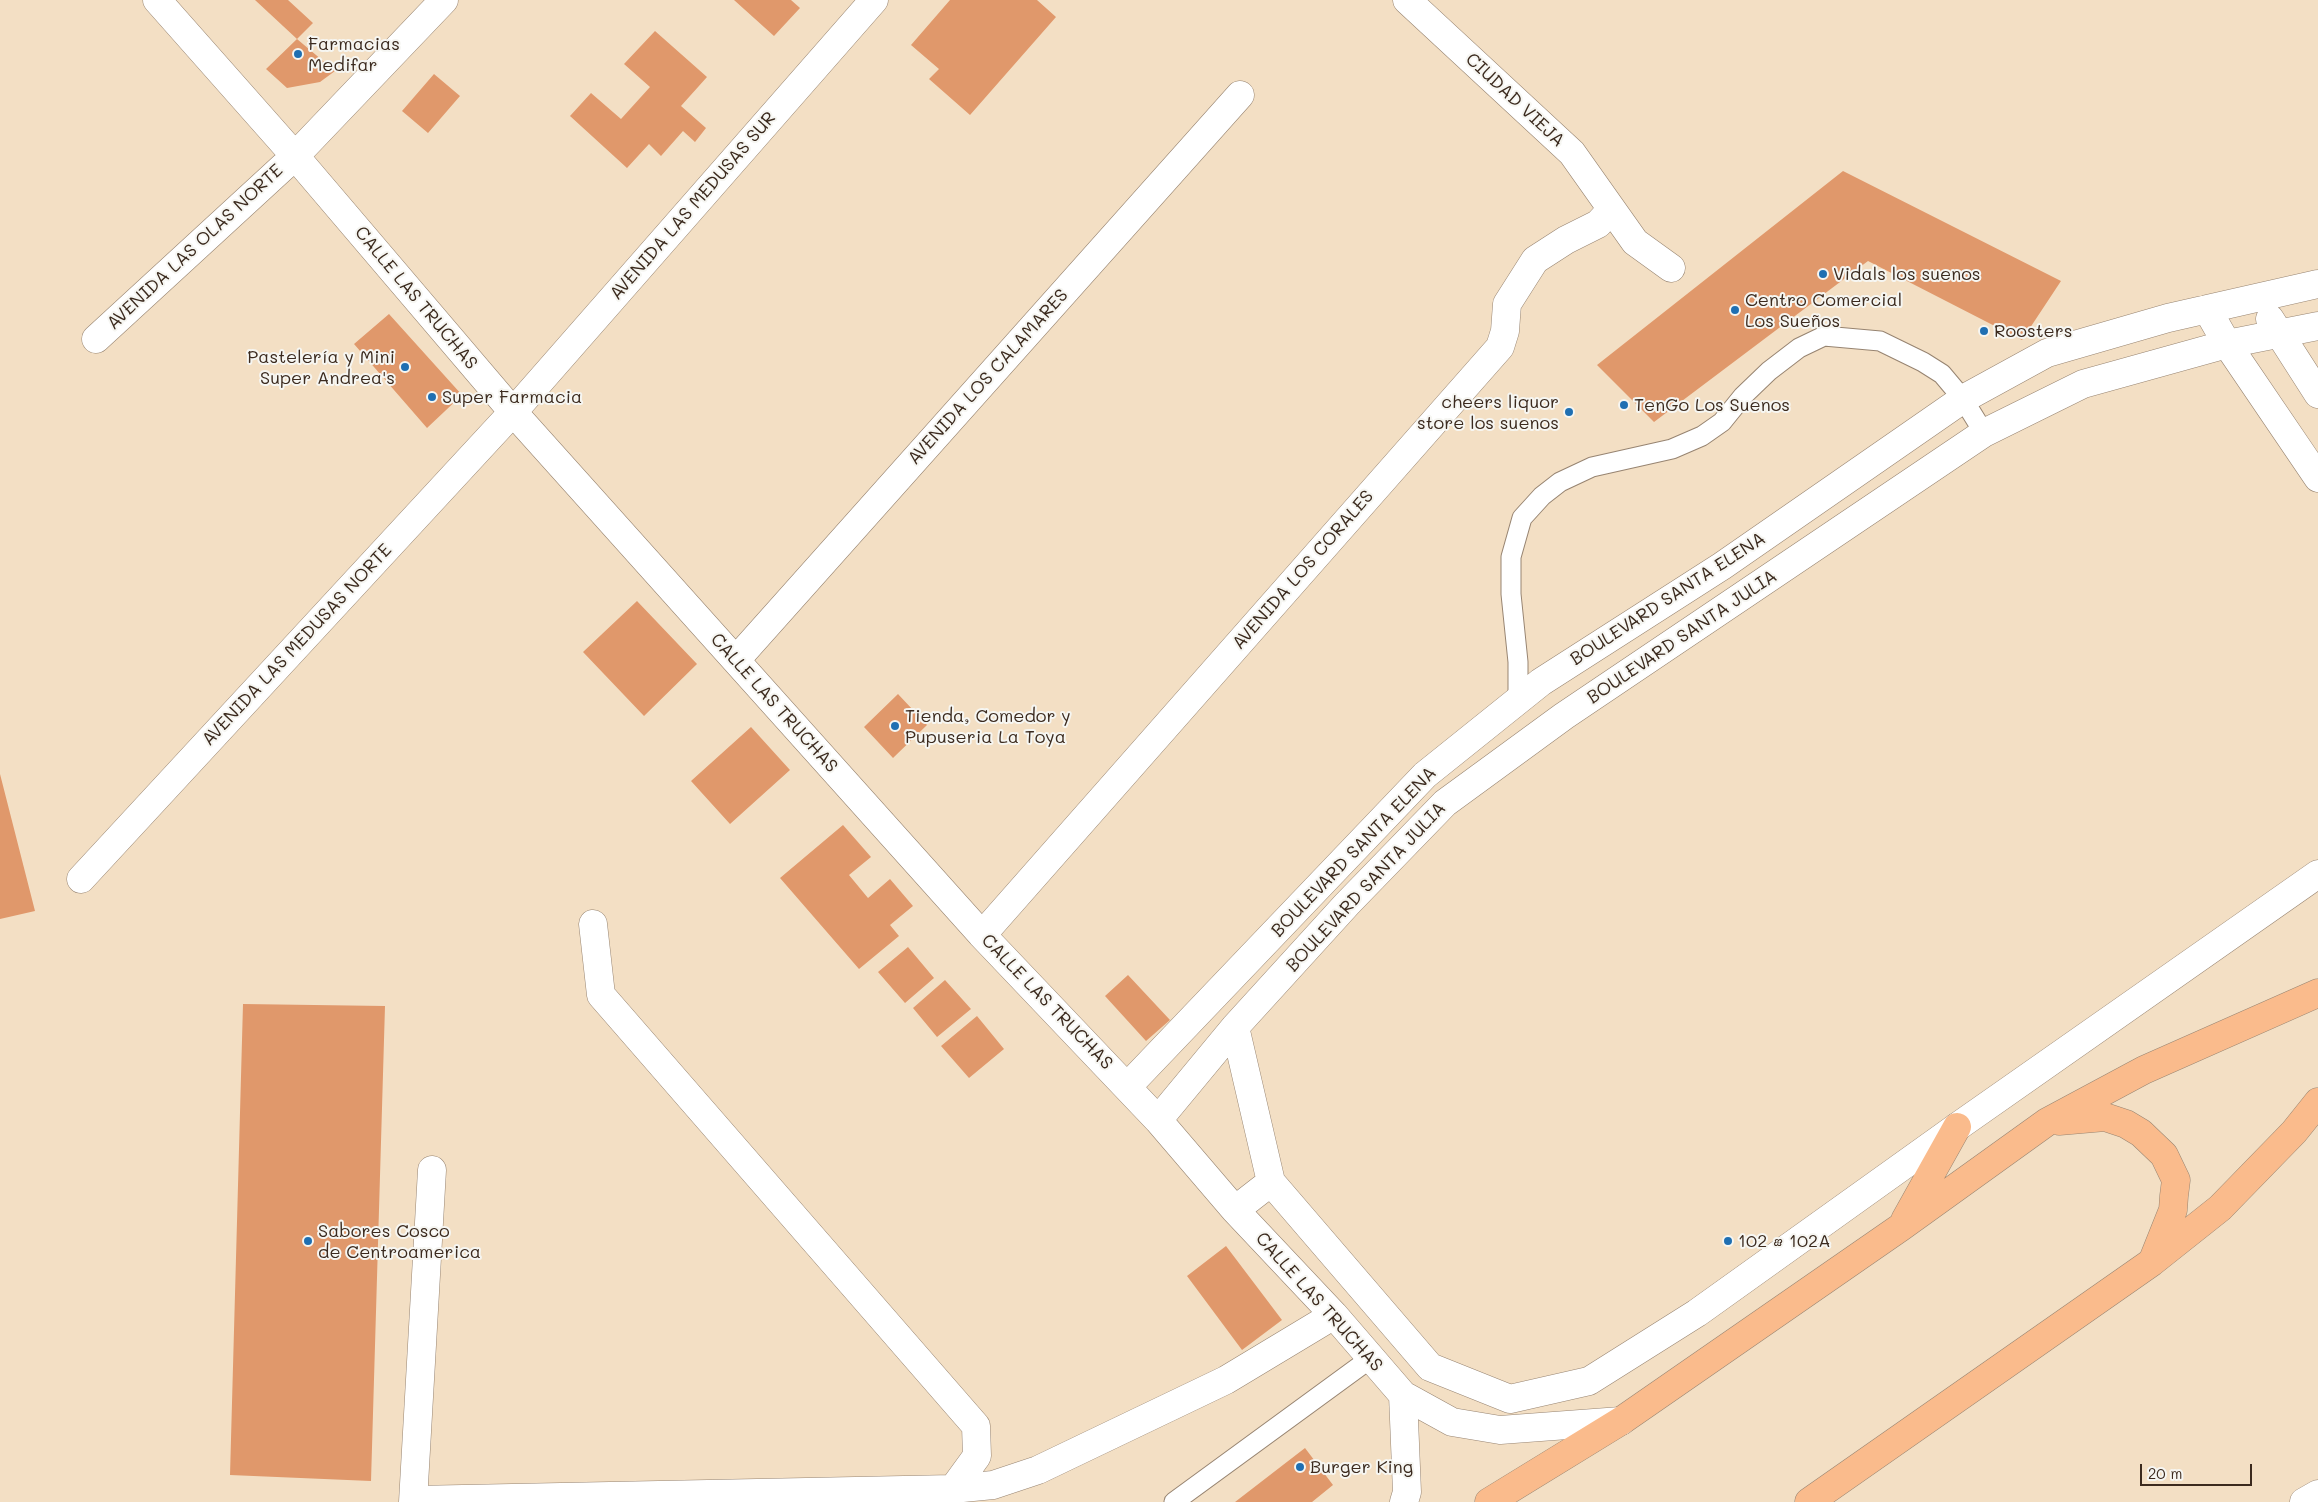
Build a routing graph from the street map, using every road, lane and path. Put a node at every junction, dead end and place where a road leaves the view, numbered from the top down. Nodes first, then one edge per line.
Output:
1 (157, 0) edge
2 (444, 0) edge
3 (874, 0) edge
4 (1407, 0) edge
5 (1240, 95) dead end
6 (295, 156) junction
7 (1611, 210) junction
8 (1671, 268) dead end
9 (2318, 284) edge
10 (2254, 297) junction
11 (2207, 309) junction
12 (2318, 326) edge
13 (2280, 332) junction
14 (96, 339) dead end
15 (2227, 344) junction
16 (2318, 394) edge
17 (1963, 399) junction
18 (513, 412) junction
19 (1984, 433) junction
20 (2318, 478) edge
21 (736, 660) junction
22 (1518, 701) junction
23 (2318, 874) edge
24 (81, 879) dead end
25 (593, 924) dead end
26 (982, 935) junction
27 (2318, 993) edge
28 (1235, 1027) junction
29 (1128, 1087) junction
30 (2318, 1102) edge
31 (1158, 1120) junction
32 (2047, 1122) junction
33 (1957, 1127) junction
34 (432, 1170) dead end
35 (1271, 1182) junction
36 (1235, 1210) junction
37 (1900, 1228) junction
38 (2152, 1262) junction
39 (1334, 1315) junction
40 (1371, 1358) junction
41 (1403, 1395) junction
42 (1621, 1421) junction
43 (953, 1489) junction
44 (2318, 1494) edge
45 (413, 1501) edge
46 (1174, 1502) edge
47 (1404, 1502) edge
48 (1489, 1502) edge
49 (1809, 1502) edge
50 (2304, 1502) edge

1 - 6 street, CALLE LAS TRUCHAS
2 - 6 street, AVENIDA LAS OLAS NORTE
3 - 18 street, AVENIDA LAS MEDUSAS SUR
4 - 7 street, CIUDAD VIEJA
5 - 21 street, AVENIDA LOS CALAMARES
6 - 14 street, AVENIDA LAS OLAS NORTE
6 - 18 street, CALLE LAS TRUCHAS
7 - 8 street, CIUDAD VIEJA
7 - 26 street, AVENIDA LOS CORALES
9 - 10 street, BOULEVARD SANTA ELENA
10 - 11 street, BOULEVARD SANTA ELENA
10 - 13 street
11 - 15 street
11 - 17 street, BOULEVARD SANTA ELENA
12 - 13 street, BOULEVARD SANTA JULIA
13 - 15 street, BOULEVARD SANTA JULIA
13 - 16 street
15 - 19 street, BOULEVARD SANTA JULIA
15 - 20 street
17 - 19 lane
17 - 22 street, BOULEVARD SANTA ELENA
17 - 22 lane
18 - 21 street, CALLE LAS TRUCHAS
18 - 24 street, AVENIDA LAS MEDUSAS NORTE
19 - 28 street, BOULEVARD SANTA JULIA
21 - 26 street, CALLE LAS TRUCHAS
22 - 29 street, BOULEVARD SANTA ELENA
23 - 33 street
25 - 43 street
26 - 29 street, CALLE LAS TRUCHAS
27 - 32 highway
28 - 31 street, BOULEVARD SANTA JULIA
28 - 35 street
29 - 31 street, CALLE LAS TRUCHAS
30 - 38 highway
31 - 36 street, CALLE LAS TRUCHAS
32 - 37 highway
32 - 38 highway
33 - 35 street
33 - 37 highway
34 - 45 street
35 - 36 street
36 - 39 street, CALLE LAS TRUCHAS
37 - 42 highway
38 - 49 highway
39 - 40 street, CALLE LAS TRUCHAS
39 - 43 street
40 - 41 street, CALLE LAS TRUCHAS
40 - 46 lane
41 - 42 street, CALLE LAS TRUCHAS
41 - 47 street
42 - 48 highway
43 - 45 street
44 - 50 street

